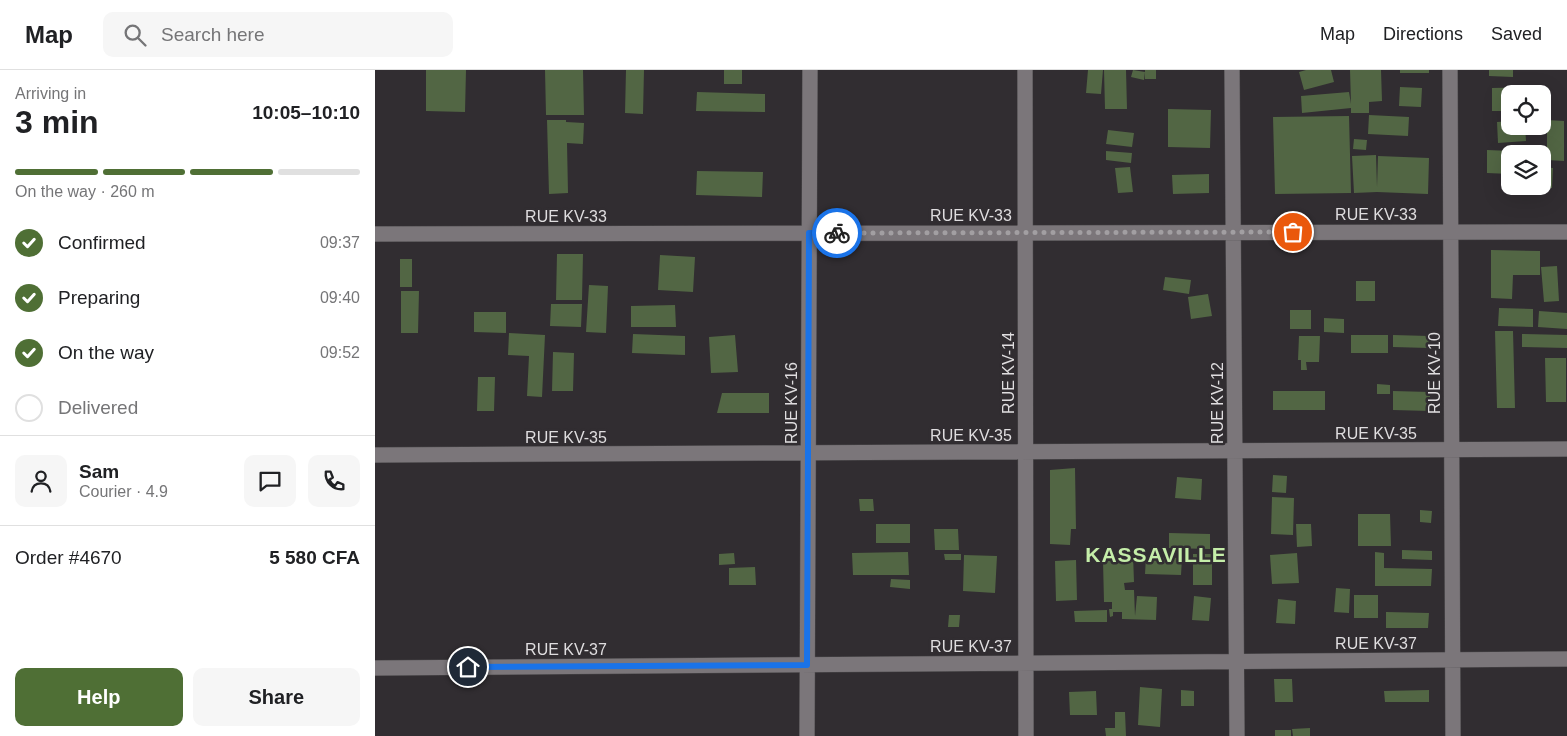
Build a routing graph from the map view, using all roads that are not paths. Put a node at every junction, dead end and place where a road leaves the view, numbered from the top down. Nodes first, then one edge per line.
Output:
1 (810, 70) edge
2 (1025, 70) edge
3 (1233, 70) edge
4 (1450, 70) edge
5 (1233, 232) junction
6 (1451, 232) junction
7 (1567, 232) edge
8 (809, 233) junction
9 (1025, 233) junction
10 (375, 234) edge
11 (1567, 449) edge
12 (1452, 450) junction
13 (1235, 451) junction
14 (1026, 452) junction
15 (808, 453) junction
16 (375, 455) edge
17 (1567, 659) edge
18 (1453, 660) junction
19 (1236, 662) junction
20 (1026, 663) junction
21 (807, 665) junction
22 (375, 668) edge
23 (807, 736) edge
24 (1026, 736) edge
25 (1237, 736) edge
26 (1453, 736) edge

1 - 8 street, RUE KV-16
2 - 9 street, RUE KV-14
3 - 5 street, RUE KV-12
4 - 6 street, RUE KV-10
5 - 6 street, RUE KV-33
5 - 9 street, RUE KV-33
5 - 13 street, RUE KV-12
6 - 7 street, RUE KV-33
6 - 12 street, RUE KV-10
8 - 9 street, RUE KV-33
8 - 10 street, RUE KV-33
8 - 15 street, RUE KV-16
9 - 14 street, RUE KV-14
11 - 12 street, RUE KV-35
12 - 13 street, RUE KV-35
12 - 18 street, RUE KV-10
13 - 14 street, RUE KV-35
13 - 19 street, RUE KV-12
14 - 15 street, RUE KV-35
14 - 20 street, RUE KV-14
15 - 16 street, RUE KV-35
15 - 21 street, RUE KV-16
17 - 18 street, RUE KV-37
18 - 19 street, RUE KV-37
18 - 26 street, RUE KV-10
19 - 20 street, RUE KV-37
19 - 25 street, RUE KV-12
20 - 21 street, RUE KV-37
20 - 24 street, RUE KV-14
21 - 22 street, RUE KV-37
21 - 23 street, RUE KV-16

